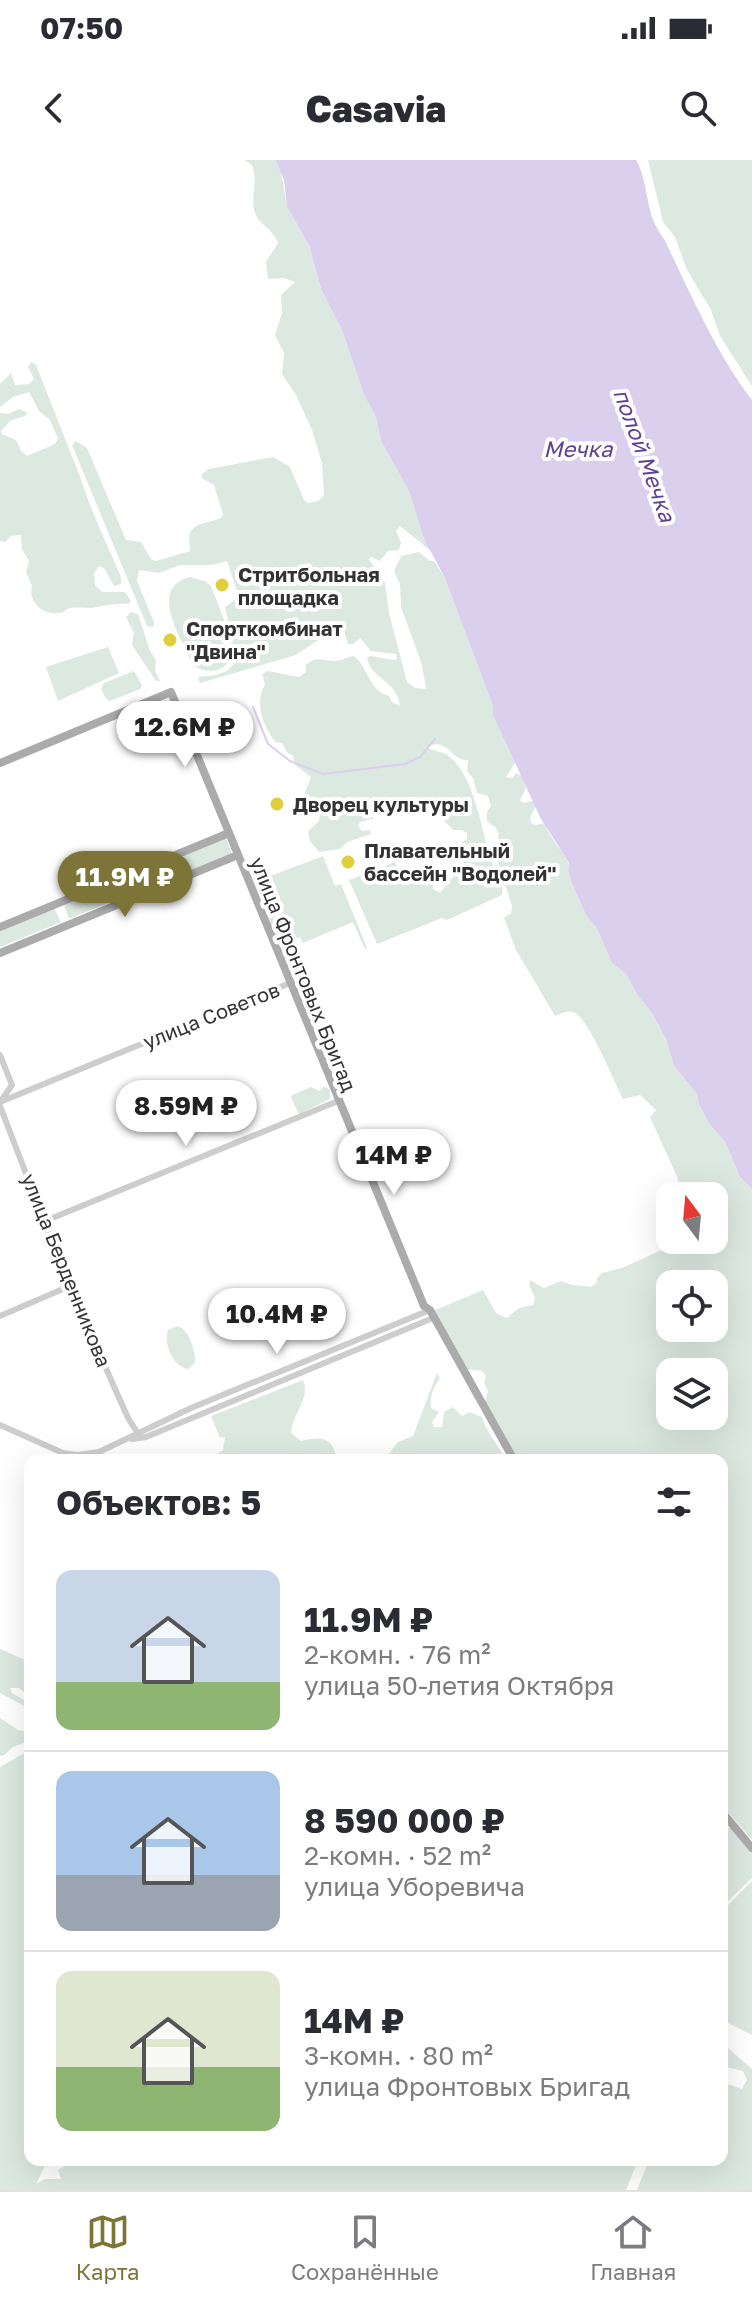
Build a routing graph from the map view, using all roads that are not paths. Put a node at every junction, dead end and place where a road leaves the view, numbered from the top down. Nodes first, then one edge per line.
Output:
1 (0, 763) edge
2 (229, 833) junction
3 (238, 855) junction
4 (0, 927) edge
5 (0, 953) edge
6 (290, 983) junction
7 (0, 1055) edge
8 (12, 1085) junction
9 (20, 1093) junction
10 (338, 1101) junction
11 (0, 1103) edge
12 (45, 1221) junction
13 (70, 1286) junction
14 (431, 1314) junction
15 (0, 1316) edge
16 (0, 1425) edge
17 (137, 1432) junction
18 (128, 1439) junction
19 (70, 1454) edge
20 (85, 1454) edge
21 (511, 1454) edge
22 (728, 1820) edge
23 (752, 1848) edge

1 - 2 main road, улица Фронтовых Бригад
2 - 3 main road, улица Фронтовых Бригад
2 - 4 main road
3 - 5 main road
3 - 6 main road, улица Фронтовых Бригад
6 - 9 street, улица Советов
6 - 10 main road, улица Фронтовых Бригад
7 - 8 street
8 - 9 street
8 - 11 street
9 - 11 street, улица Советов
10 - 12 street
10 - 14 main road, улица Фронтовых Бригад
11 - 12 street, улица Берденникова
12 - 13 street, улица Берденникова
13 - 15 street
13 - 17 street, улица Берденникова
14 - 17 street
14 - 18 street
14 - 21 main road, улица Фронтовых Бригад
16 - 19 street
17 - 18 street
18 - 20 street
22 - 23 main road

